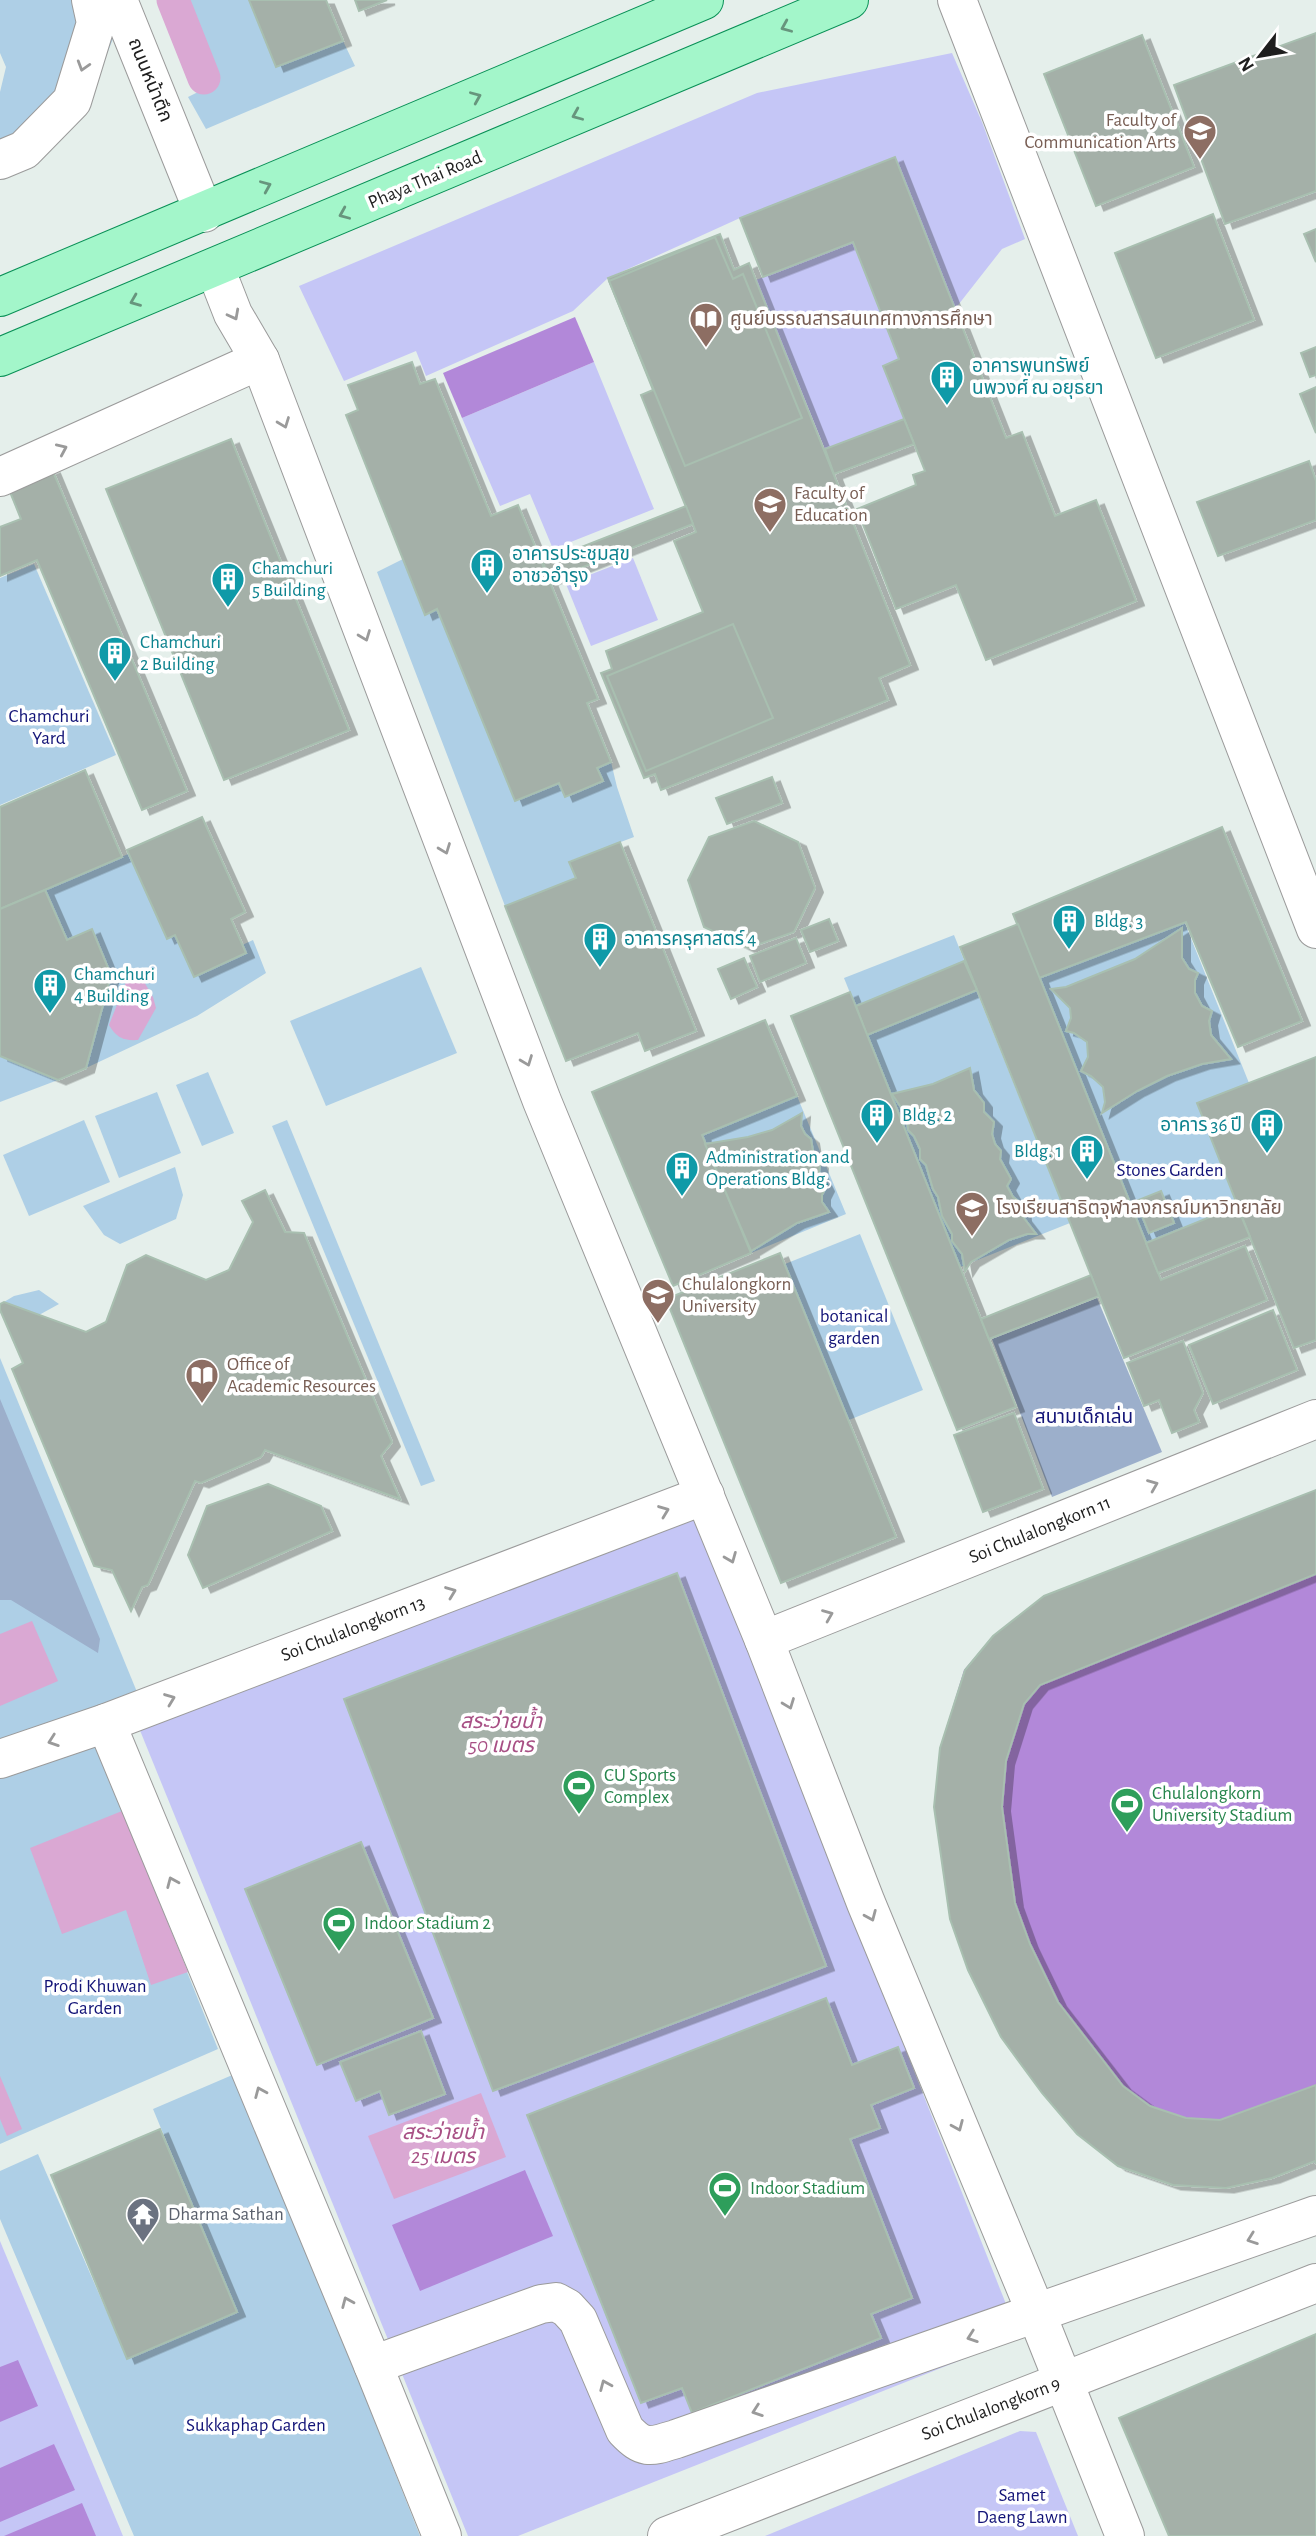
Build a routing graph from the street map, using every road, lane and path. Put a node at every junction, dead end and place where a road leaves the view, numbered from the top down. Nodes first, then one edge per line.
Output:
1 (91, 0) edge
2 (118, 0) edge
3 (704, 0) edge
4 (849, 0) edge
5 (957, 0) edge
6 (0, 160) edge
7 (204, 213) junction
8 (215, 268) junction
9 (0, 297) edge
10 (0, 357) edge
11 (260, 359) junction
12 (0, 477) edge
13 (1316, 929) edge
14 (1316, 1419) edge
15 (705, 1495) junction
16 (764, 1640) junction
17 (106, 1723) junction
18 (0, 1759) edge
19 (1316, 2215) edge
20 (1316, 2283) edge
21 (1037, 2315) junction
22 (373, 2365) junction
23 (1063, 2381) junction
24 (442, 2536) edge
25 (667, 2536) edge
26 (1125, 2536) edge

1 -> 6 street
2 - 7 street, ถนนหน้าตึก
7 -> 3 main road
4 -> 8 main road, Phaya Thai Road
5 - 13 street
7 - 9 main road
8 -> 10 main road, Phaya Thai Road
8 -> 11 street
12 -> 11 street
11 -> 15 street
16 -> 14 street, Soi Chulalongkorn 11
15 -> 16 street
17 -> 15 street, Soi Chulalongkorn 13
16 -> 21 street
17 -> 18 street, Soi Chulalongkorn 13
22 -> 17 street
19 -> 21 street
20 - 23 street, Soi Chulalongkorn 9
21 -> 22 street
21 - 23 street
22 - 24 street
23 - 25 street, Soi Chulalongkorn 9
23 - 26 street

